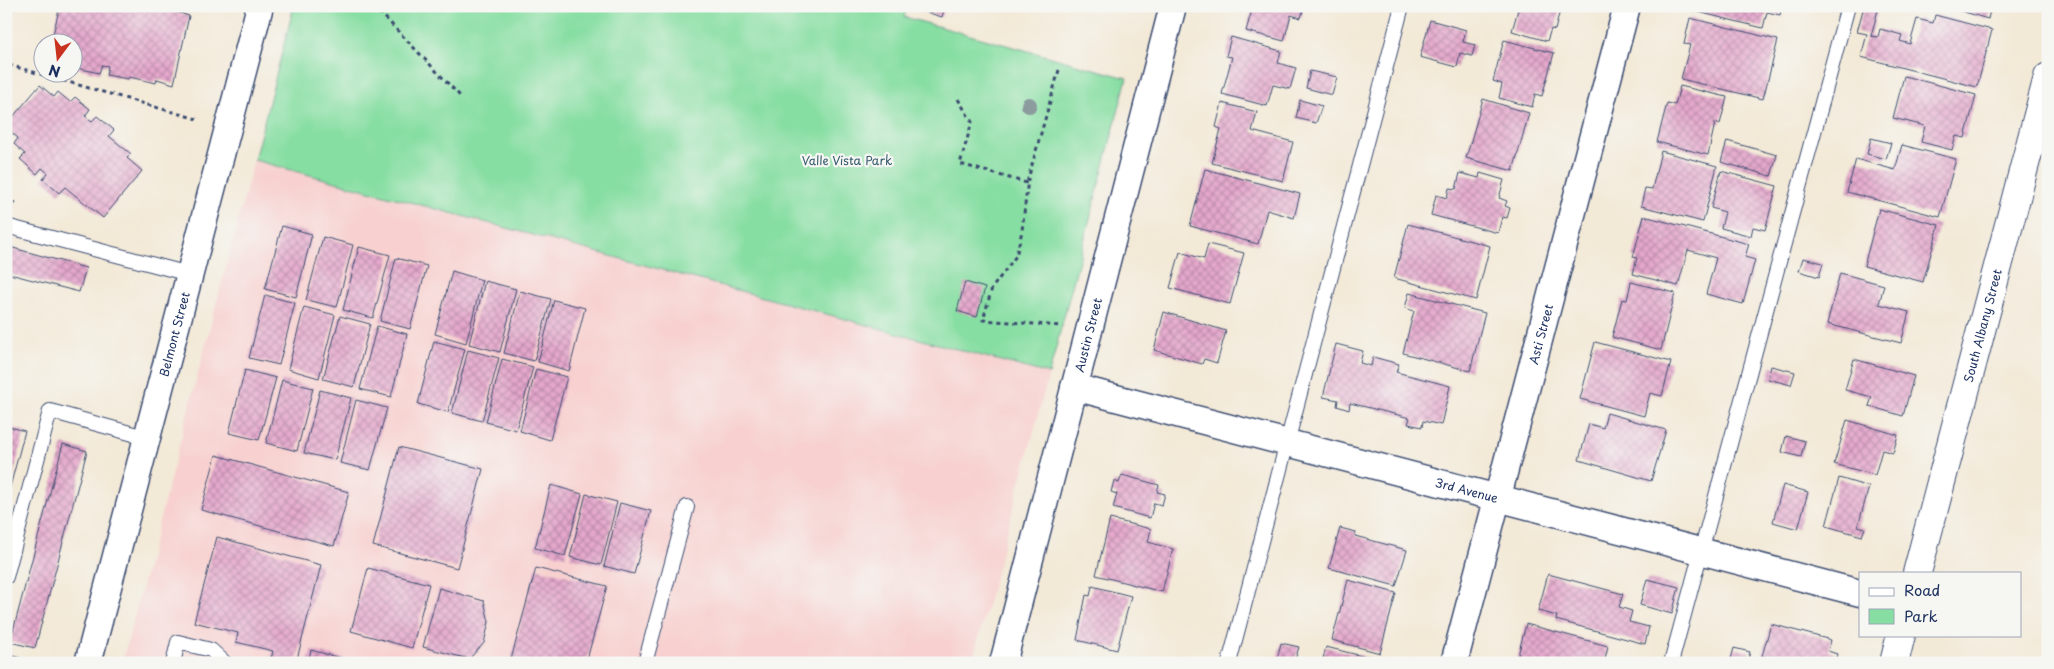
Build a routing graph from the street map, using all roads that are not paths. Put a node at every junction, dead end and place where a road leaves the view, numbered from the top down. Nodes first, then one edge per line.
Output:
1 (260, 6) edge
2 (1173, 6) edge
3 (1402, 6) edge
4 (1627, 6) edge
5 (1848, 6) edge
6 (2048, 77) edge
7 (6, 226) edge
8 (189, 274) junction
9 (1074, 387) junction
10 (148, 438) junction
11 (1286, 444) junction
12 (1498, 499) junction
13 (686, 507) dead end
14 (1701, 551) junction
15 (1917, 572) edge
16 (6, 576) edge
17 (1859, 593) edge
18 (1901, 636) edge
19 (88, 663) edge
20 (173, 663) edge
21 (225, 663) edge
22 (645, 663) edge
23 (1003, 663) edge
24 (1228, 663) edge
25 (1454, 663) edge
26 (1671, 663) edge
27 (1894, 663) edge

1 - 8 street, Belmont Street
2 - 9 street, Austin Street
3 - 11 lane
4 - 12 street, Asti Street
5 - 14 lane
6 - 15 street, South Albany Street
7 - 8 lane
8 - 10 street, Belmont Street
9 - 11 street, 3rd Avenue
9 - 23 street, Austin Street
10 - 16 lane
10 - 19 street, Belmont Street
11 - 12 street, 3rd Avenue
11 - 24 lane
12 - 14 street, 3rd Avenue
12 - 25 street, Asti Street
13 - 22 lane
14 - 17 street, 3rd Avenue
14 - 26 lane
18 - 27 street
20 - 21 lane

